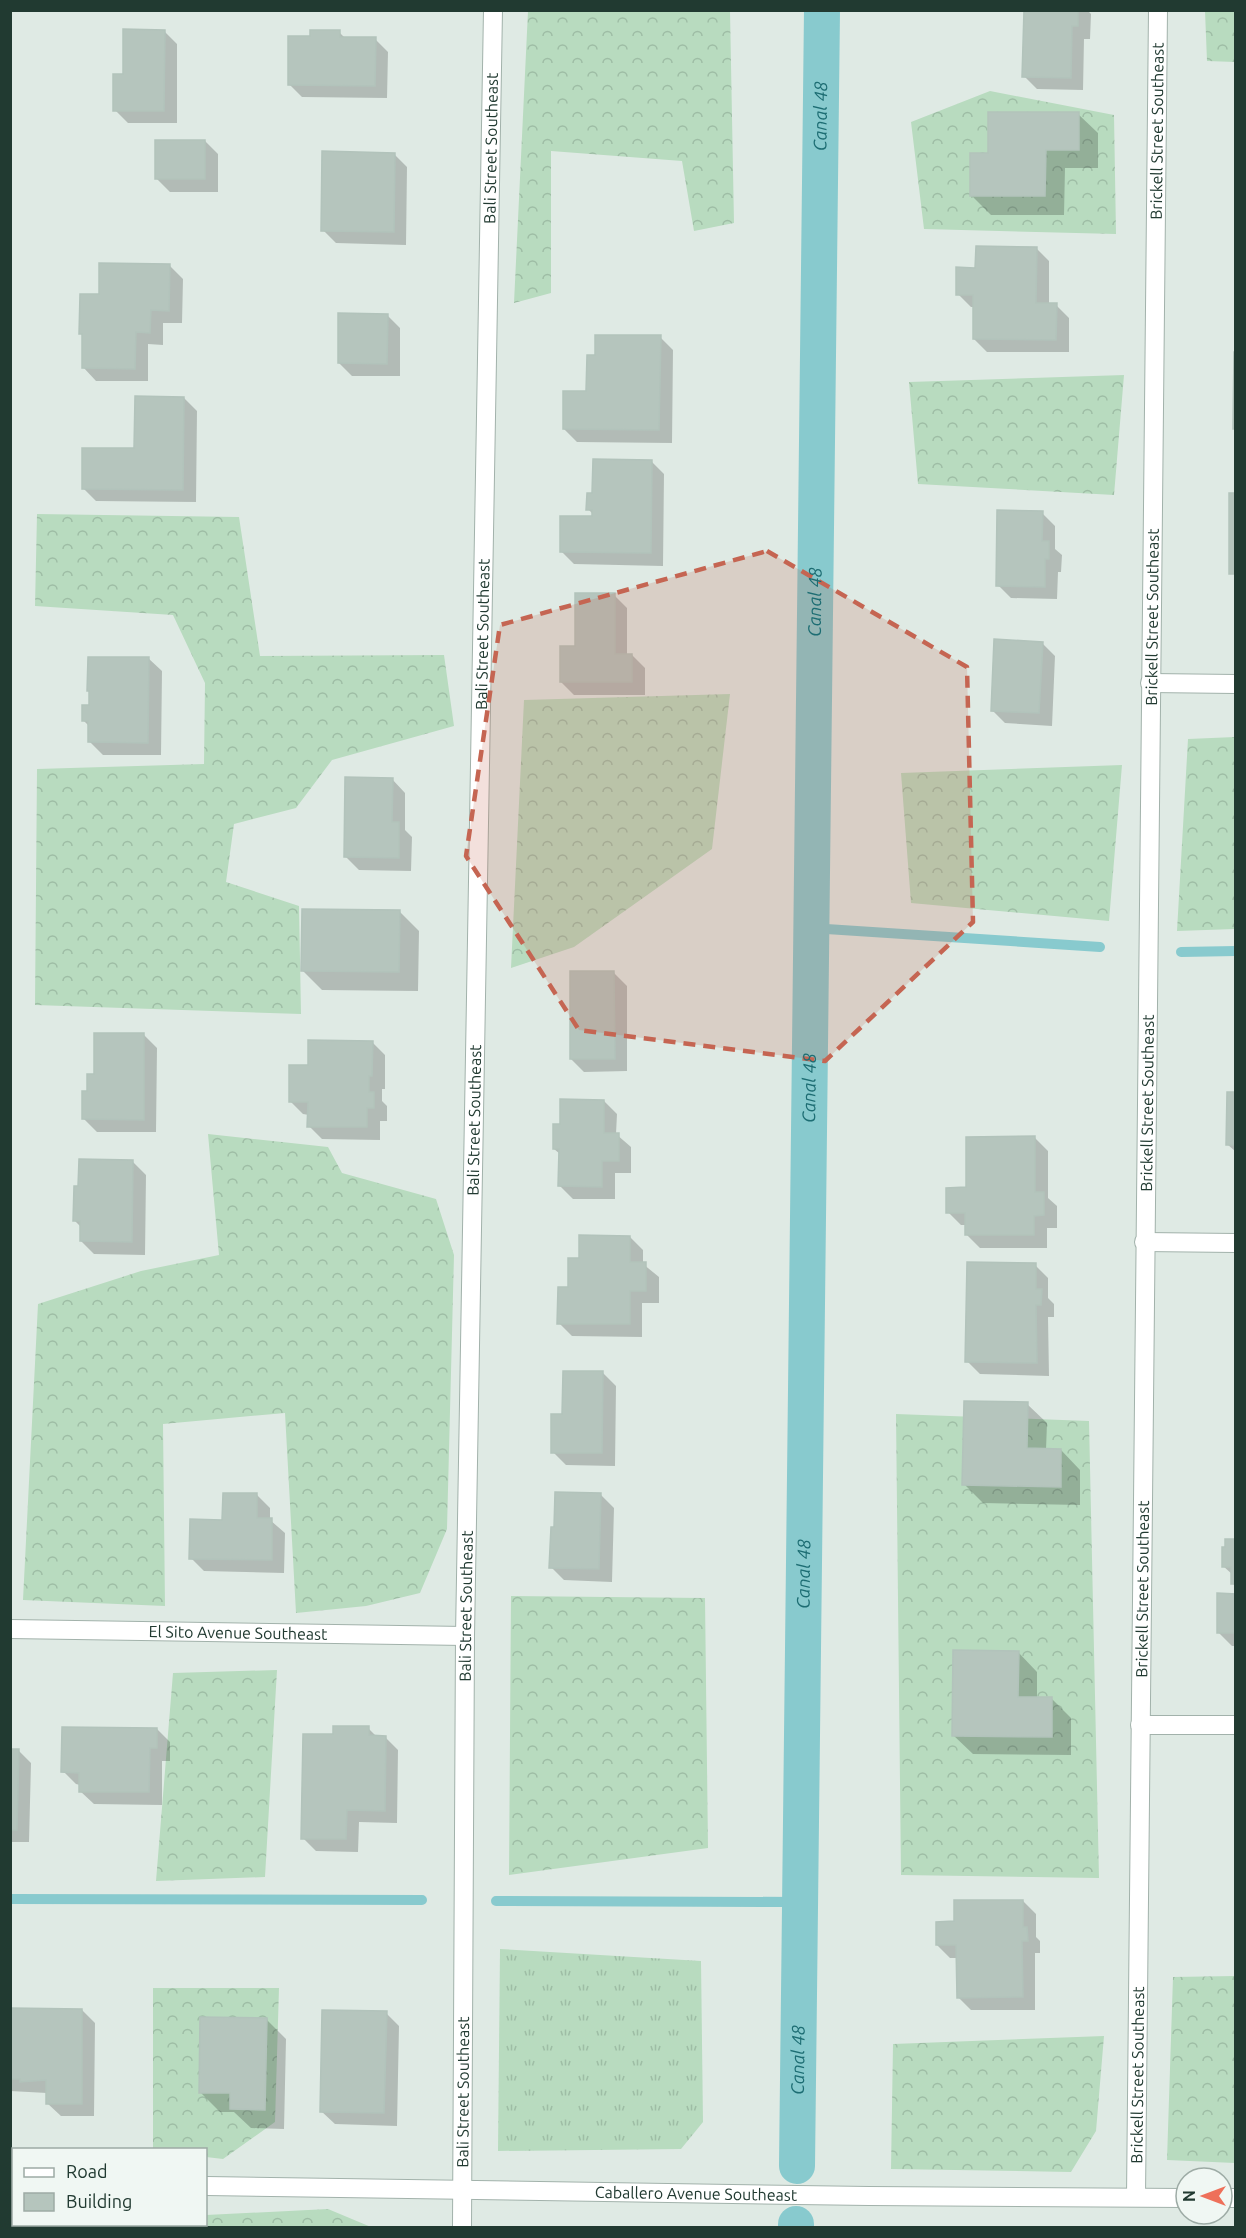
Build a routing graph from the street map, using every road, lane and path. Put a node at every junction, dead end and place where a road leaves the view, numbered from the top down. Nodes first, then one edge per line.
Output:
1 (493, 10) edge
2 (1158, 10) edge
3 (1150, 683) junction
4 (1236, 684) edge
5 (1144, 1242) junction
6 (1236, 1243) edge
7 (10, 1629) edge
8 (465, 1636) junction
9 (1140, 1725) junction
10 (1236, 1725) edge
11 (207, 2186) edge
12 (462, 2189) junction
13 (1136, 2197) junction
14 (1174, 2198) edge
15 (462, 2228) edge

1 - 8 street, Bali Street Southeast
2 - 3 street, Brickell Street Southeast
3 - 4 street
3 - 5 street, Brickell Street Southeast
5 - 6 street
5 - 9 street, Brickell Street Southeast
7 - 8 street, El Sito Avenue Southeast
8 - 12 street, Bali Street Southeast
9 - 10 street
9 - 13 street, Brickell Street Southeast
11 - 12 street, Caballero Avenue Southeast
12 - 13 street, Caballero Avenue Southeast
12 - 15 street, Bali Street Southeast
13 - 14 street, Caballero Avenue Southeast

